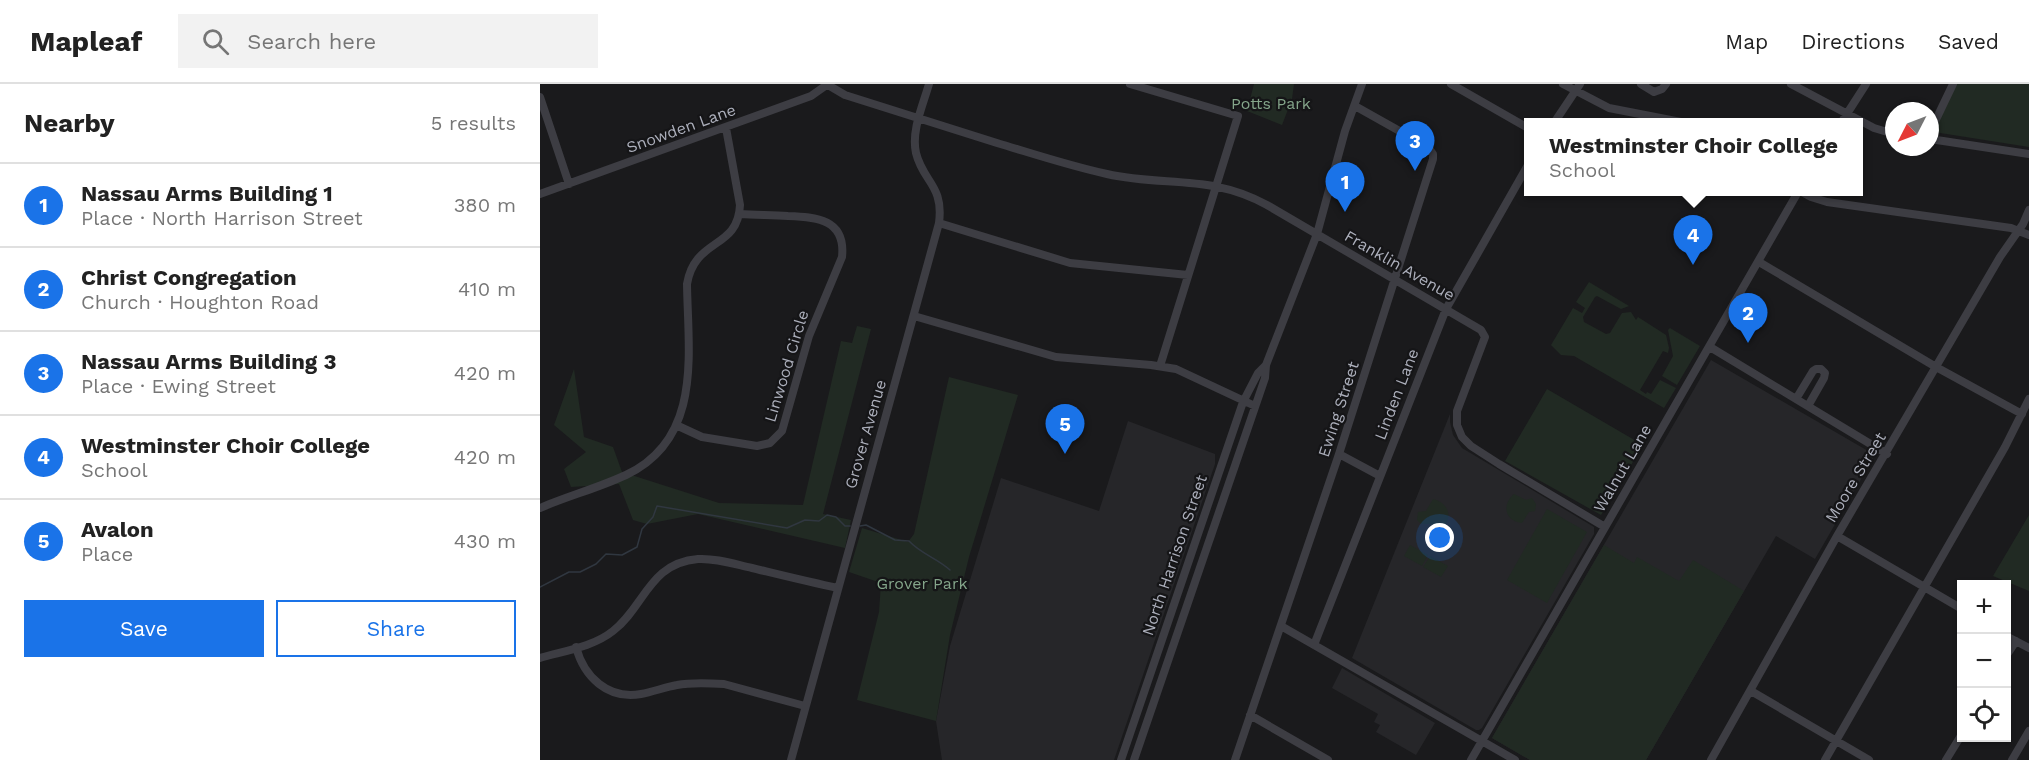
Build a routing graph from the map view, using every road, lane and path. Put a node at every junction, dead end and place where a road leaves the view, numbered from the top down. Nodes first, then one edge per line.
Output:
1 (828, 84) edge
2 (929, 84) edge
3 (1130, 84) edge
4 (1362, 84) edge
5 (1451, 84) edge
6 (1563, 84) edge
7 (1641, 84) edge
8 (1666, 84) edge
9 (1791, 84) edge
10 (1866, 84) edge
11 (1953, 84) edge
12 (1159, 88) edge
13 (1578, 88) edge
14 (540, 97) edge
15 (1354, 106) junction
16 (1939, 113) edge
17 (1847, 114) junction
18 (1557, 118) edge
19 (1658, 118) edge
20 (1844, 118) edge
21 (1855, 118) edge
22 (920, 119) junction
23 (1863, 122) edge
24 (1524, 126) edge
25 (726, 128) junction
26 (1885, 131) edge
27 (1939, 140) edge
28 (2029, 154) edge
29 (1524, 172) edge
30 (569, 184) junction
31 (1216, 186) junction
32 (540, 194) edge
33 (1798, 196) edge
34 (1809, 196) edge
35 (2029, 210) edge
36 (740, 214) junction
37 (939, 223) junction
38 (2018, 231) junction
39 (1317, 234) junction
40 (2029, 236) edge
41 (1759, 262) junction
42 (1188, 275) junction
43 (1395, 280) junction
44 (1446, 309) junction
45 (914, 316) junction
46 (1710, 348) junction
47 (1266, 365) junction
48 (1161, 366) junction
49 (1936, 368) junction
50 (1796, 399) junction
51 (2029, 399) edge
52 (1243, 402) junction
53 (1255, 406) junction
54 (1808, 406) junction
55 (2022, 414) junction
56 (676, 424) junction
57 (1245, 436) junction
58 (1231, 437) junction
59 (1339, 454) junction
60 (1887, 454) junction
61 (1222, 462) junction
62 (1380, 476) junction
63 (1223, 501) junction
64 (540, 508) edge
65 (1216, 520) junction
66 (1605, 527) junction
67 (1198, 533) junction
68 (1838, 536) junction
69 (837, 588) junction
70 (1925, 588) junction
71 (1957, 606) edge
72 (1281, 626) junction
73 (2011, 638) edge
74 (2016, 641) junction
75 (1314, 645) junction
76 (576, 647) junction
77 (2029, 648) edge
78 (2011, 649) edge
79 (540, 658) edge
80 (1751, 691) junction
81 (805, 706) junction
82 (1251, 715) junction
83 (2029, 731) edge
84 (1482, 741) junction
85 (1836, 741) junction
86 (1957, 742) edge
87 (791, 760) edge
88 (1121, 760) edge
89 (1134, 760) edge
90 (1235, 760) edge
91 (1328, 760) edge
92 (1471, 760) edge
93 (1515, 760) edge
94 (1711, 760) edge
95 (1825, 760) edge
96 (1869, 760) edge
97 (1946, 760) edge
98 (2012, 760) edge

1 - 22 street, Franklin Avenue
1 - 25 street, Snowden Lane
2 - 22 street, Grover Avenue
3 - 12 street
4 - 15 street, North Harrison Street
5 - 24 street
6 - 13 street
7 - 8 street
9 - 17 street
10 - 17 street
11 - 16 street
12 - 31 street
13 - 18 street
13 - 19 street
14 - 30 street
15 - 39 street, North Harrison Street
15 - 43 street, Ewing Street
17 - 20 street
17 - 21 street
22 - 31 street, Franklin Avenue
22 - 37 street, Grover Avenue
23 - 26 street
25 - 30 street, Snowden Lane
25 - 36 street
27 - 28 street
29 - 44 street, Linden Lane
30 - 32 street, Snowden Lane
31 - 39 street, Franklin Avenue
31 - 42 street
33 - 41 street, Walnut Lane
34 - 38 street
35 - 38 street, Moore Street
36 - 56 street
36 - 56 street, Linwood Circle
37 - 42 street
37 - 45 street, Grover Avenue
38 - 40 street
38 - 49 street, Moore Street
39 - 43 street, Franklin Avenue
39 - 47 street, North Harrison Street
41 - 46 street, Walnut Lane
41 - 49 street
42 - 48 street
43 - 44 street, Franklin Avenue
43 - 59 street, Ewing Street
44 - 62 street, Linden Lane
44 - 66 street, Franklin Avenue
45 - 48 street
45 - 69 street, Grover Avenue
46 - 50 street
46 - 66 street, Walnut Lane
47 - 52 street, North Harrison Street
47 - 53 street, North Harrison Street
48 - 52 street
49 - 55 street
49 - 60 street, Moore Street
50 - 54 street
50 - 54 street
51 - 55 street
52 - 53 street
52 - 58 street, North Harrison Street
53 - 57 street, North Harrison Street
54 - 60 street
55 - 70 street
56 - 64 street
57 - 58 street
57 - 63 street, North Harrison Street
58 - 61 street, North Harrison Street
59 - 62 street
59 - 72 street, Ewing Street
60 - 68 street, Moore Street
61 - 63 street
61 - 67 street, North Harrison Street
62 - 75 street, Linden Lane
63 - 65 street, North Harrison Street
65 - 67 street
65 - 89 street, North Harrison Street
66 - 84 street, Walnut Lane
67 - 88 street, North Harrison Street
68 - 70 street
68 - 80 street, Moore Street
69 - 76 street
69 - 81 street, Grover Avenue
70 - 71 street
70 - 85 street
72 - 75 street
72 - 82 street, Ewing Street
73 - 74 street
74 - 77 street
74 - 78 street
75 - 84 street
76 - 79 street
76 - 81 street
80 - 85 street
80 - 94 street, Moore Street
81 - 87 street, Grover Avenue
82 - 90 street, Ewing Street
82 - 91 street
83 - 98 street
84 - 92 street, Walnut Lane
84 - 93 street
85 - 95 street
85 - 96 street
86 - 97 street

